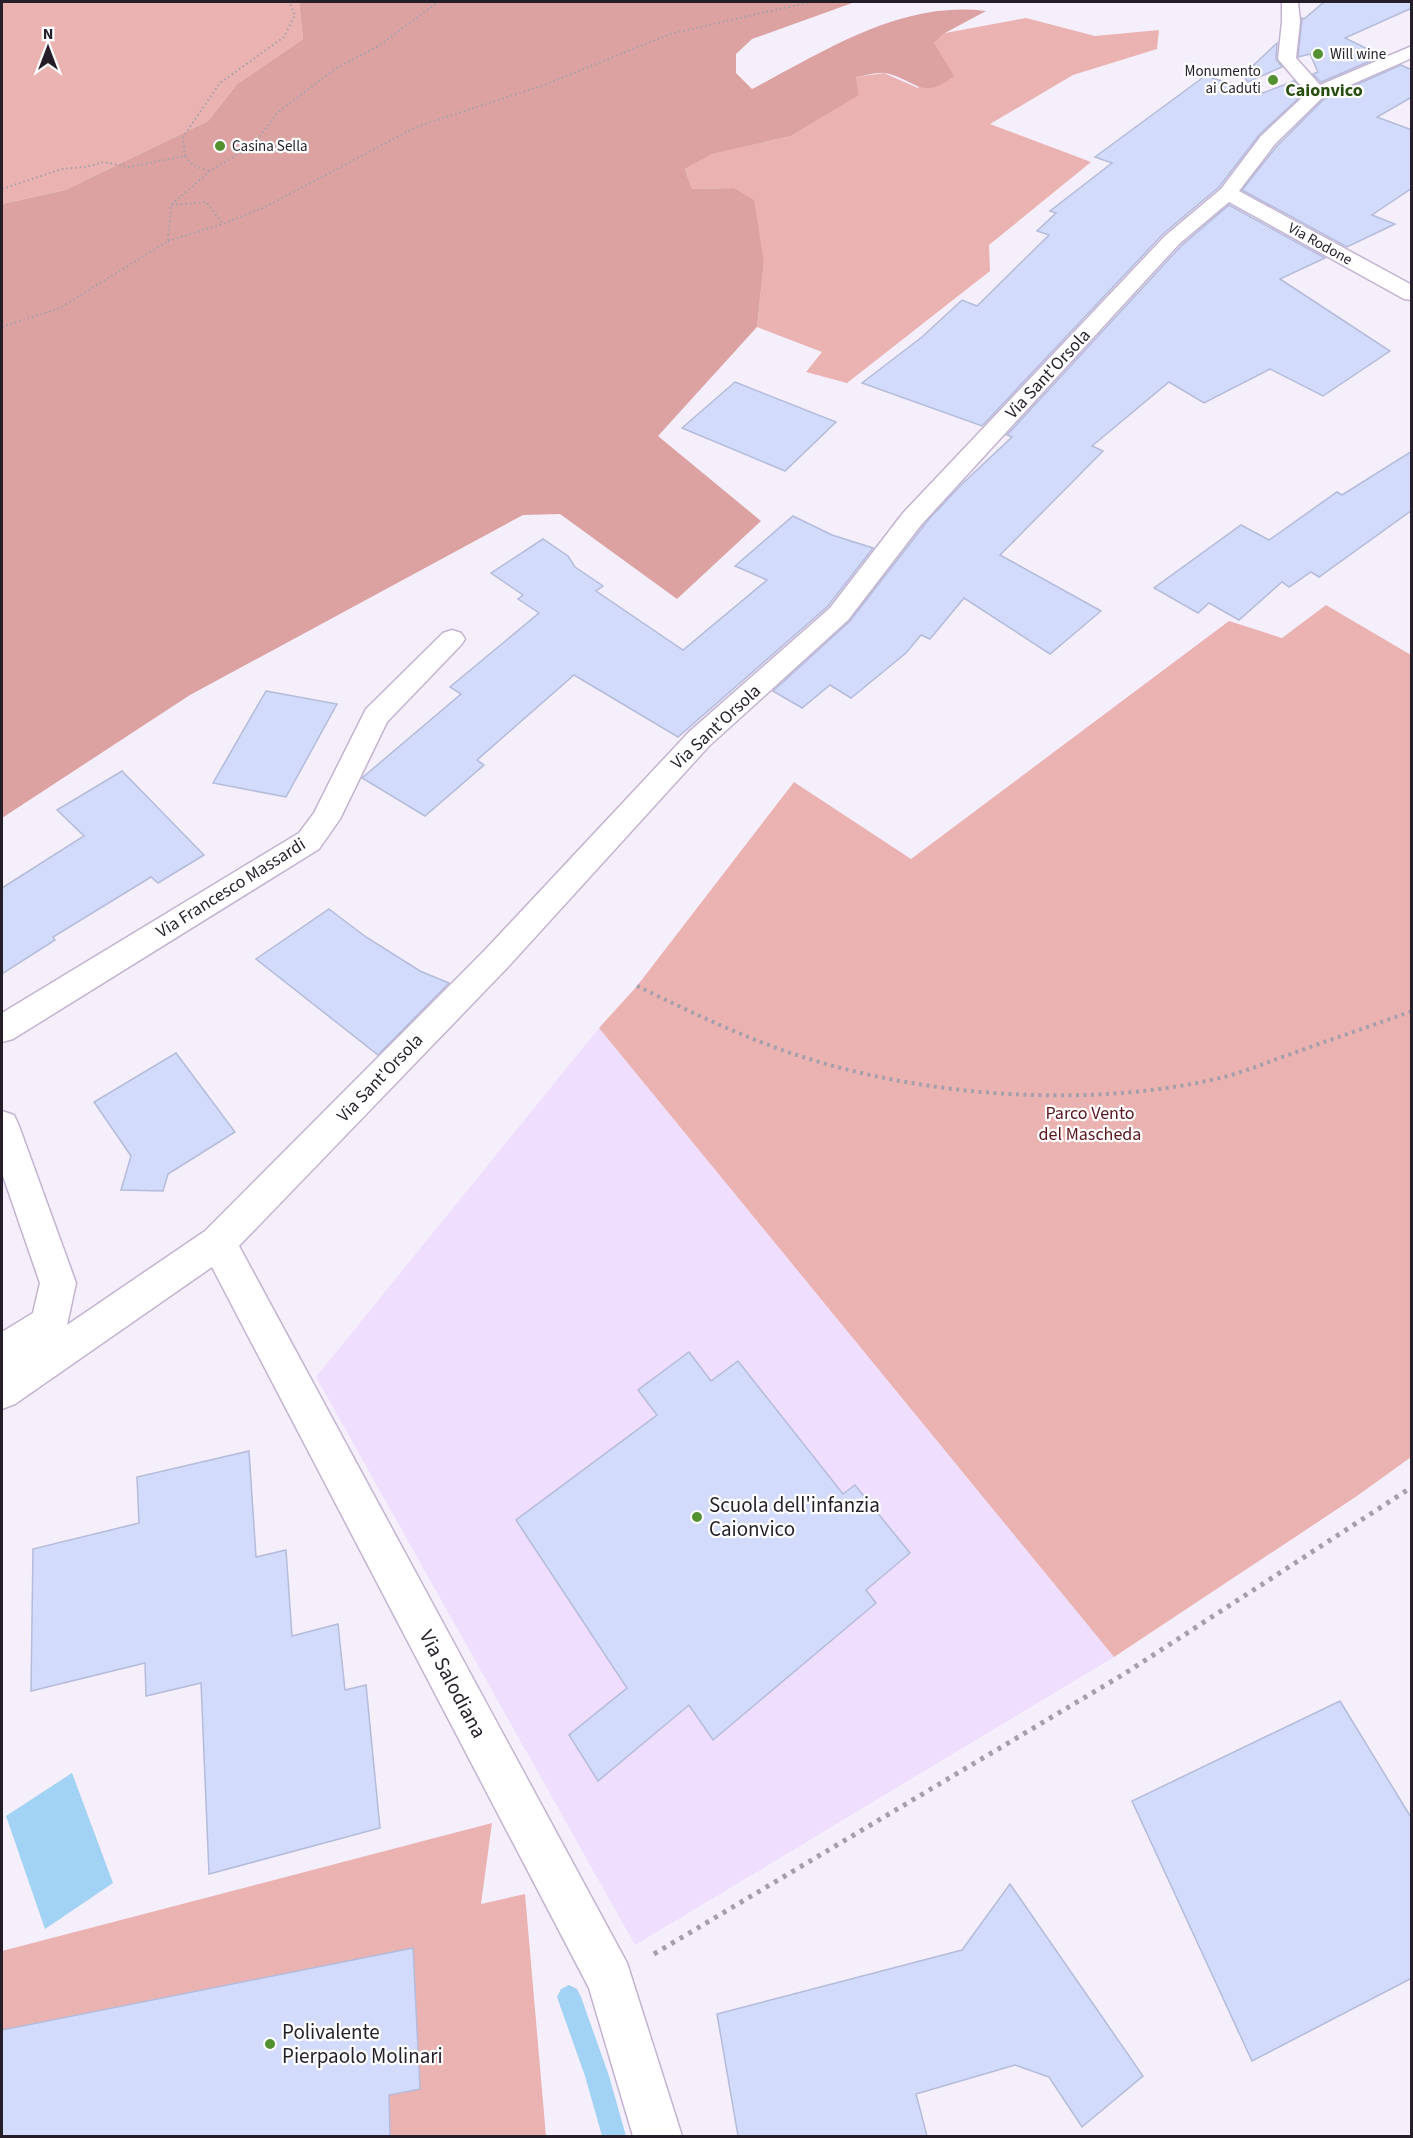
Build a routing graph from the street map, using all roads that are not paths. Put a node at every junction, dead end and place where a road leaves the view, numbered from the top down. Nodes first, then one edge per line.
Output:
1 (1290, 2) edge
2 (1409, 54) edge
3 (1317, 93) junction
4 (1228, 193) junction
5 (1412, 294) edge
6 (452, 639) dead end
7 (2, 1029) edge
8 (2, 1126) edge
9 (218, 1243) junction
10 (2, 1352) edge
11 (2, 1391) edge
12 (657, 2136) edge

1 - 3 street
2 - 3 street, Via Sant'Orsola
3 - 4 street, Via Sant'Orsola
4 - 5 street, Via Rodone
4 - 9 street, Via Sant'Orsola
6 - 7 street, Via Francesco Massardi
8 - 10 street
9 - 11 street, Via Sant'Orsola
9 - 12 street, Via Salodiana

